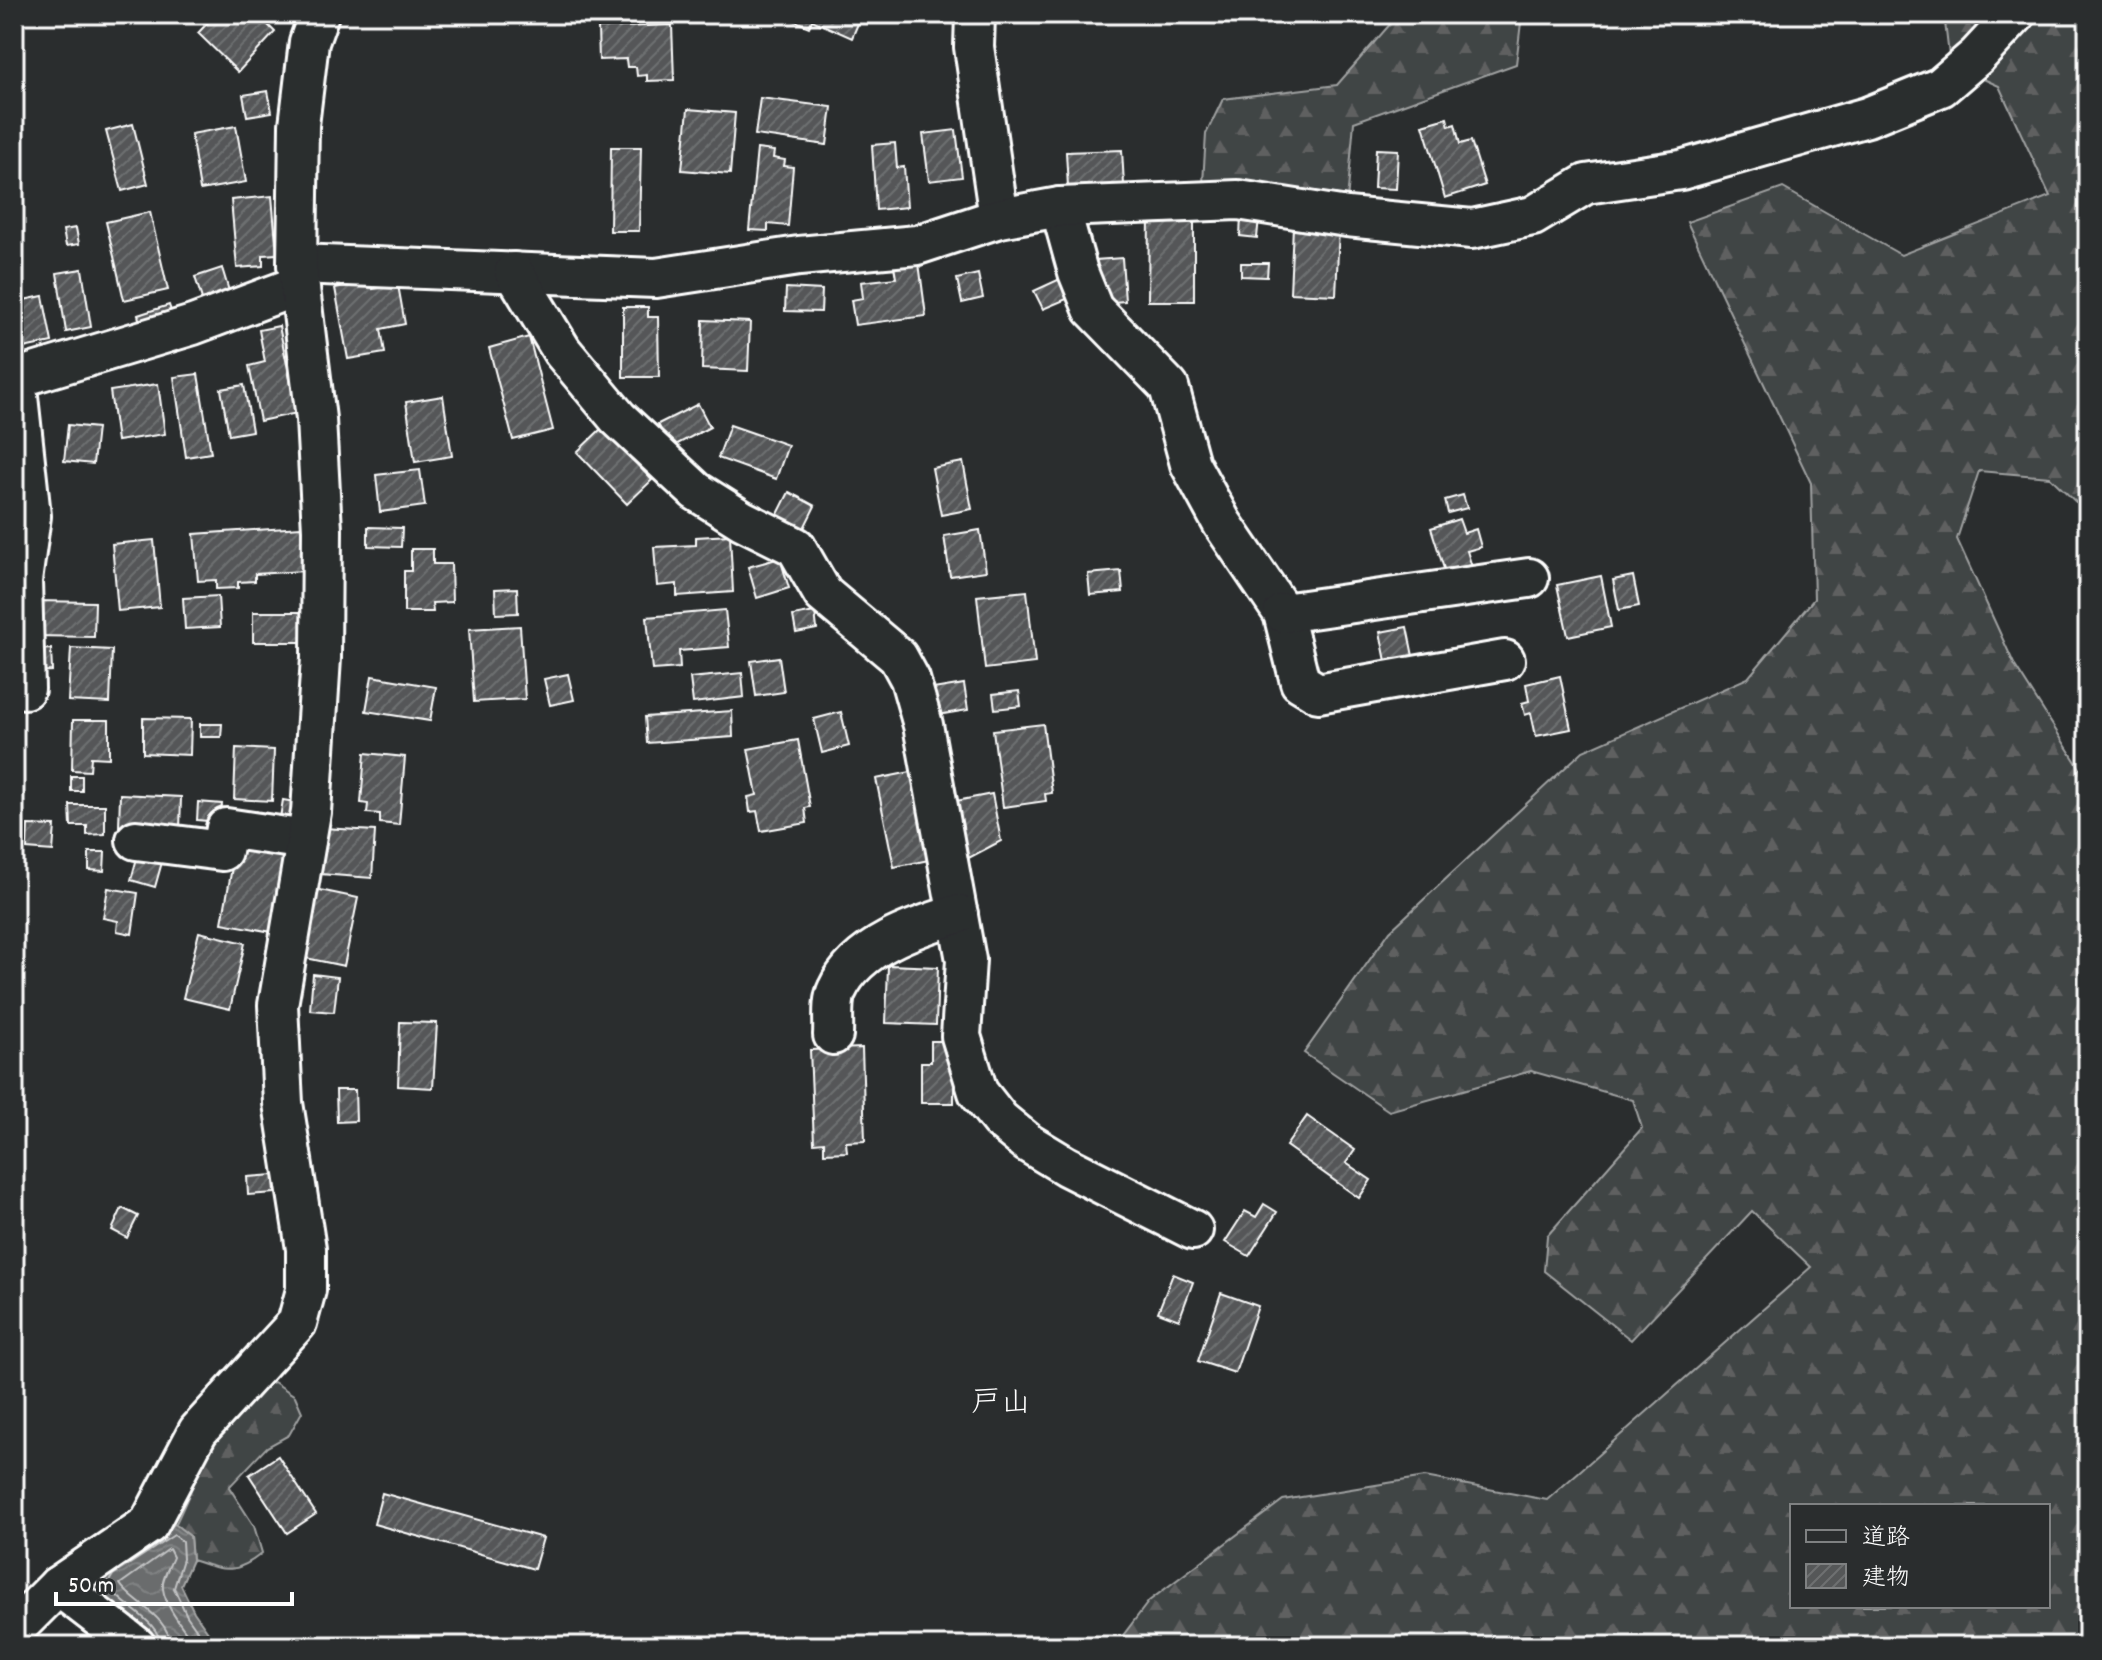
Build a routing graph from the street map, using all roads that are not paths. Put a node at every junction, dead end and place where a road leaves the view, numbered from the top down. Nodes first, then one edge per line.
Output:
1 (319, 14) edge
2 (975, 14) edge
3 (2016, 14) edge
4 (1060, 207) junction
5 (999, 218) junction
6 (514, 272) junction
7 (297, 275) junction
8 (15, 378) edge
9 (1529, 578) dead end
10 (1283, 613) junction
11 (1505, 660) dead end
12 (25, 689) dead end
13 (136, 840) dead end
14 (306, 840) junction
15 (958, 914) junction
16 (833, 1035) dead end
17 (1193, 1230) dead end
18 (58, 1586) junction
19 (14, 1630) edge
20 (136, 1646) edge

1 - 7 street
2 - 5 street
3 - 4 street
4 - 5 street
4 - 10 street
5 - 6 street
6 - 7 street
6 - 15 street
7 - 8 street
7 - 14 street
8 - 12 street
9 - 10 street
10 - 11 street
13 - 14 street
14 - 18 street
15 - 16 street
15 - 17 street
18 - 19 street
18 - 20 street

